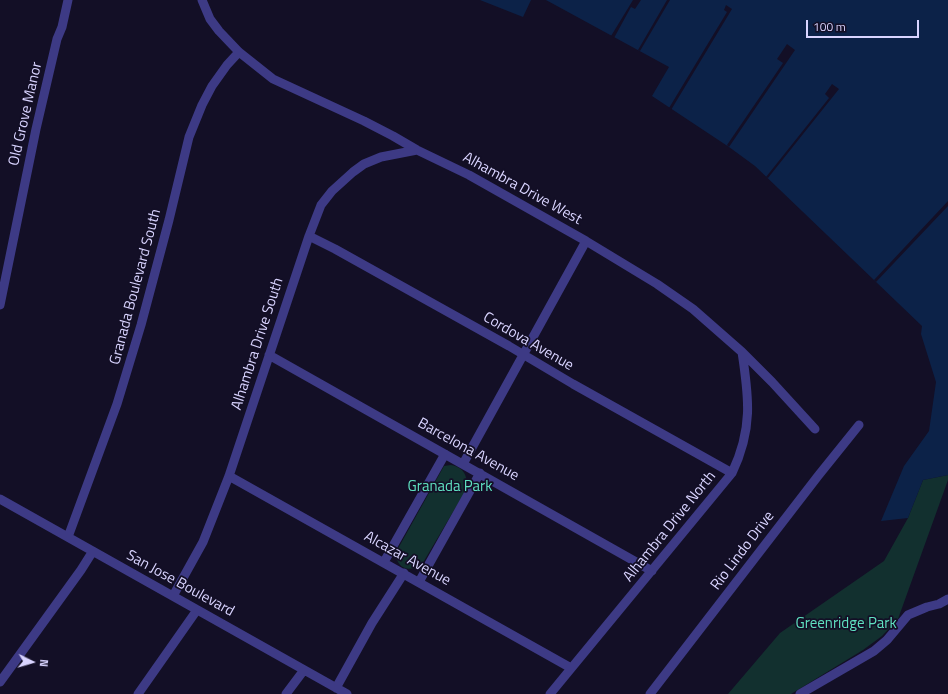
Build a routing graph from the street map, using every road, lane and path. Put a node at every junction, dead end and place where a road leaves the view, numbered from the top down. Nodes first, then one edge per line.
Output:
1 (68, 0) edge
2 (202, 0) edge
3 (239, 52) junction
4 (417, 150) junction
5 (309, 236) junction
6 (586, 241) junction
7 (0, 305) edge
8 (742, 352) junction
9 (269, 355) junction
10 (524, 356) junction
11 (858, 425) dead end
12 (815, 429) dead end
13 (445, 454) junction
14 (463, 464) junction
15 (732, 472) junction
16 (480, 473) junction
17 (230, 476) junction
18 (0, 499) edge
19 (68, 537) junction
20 (93, 551) junction
21 (384, 562) junction
22 (652, 571) junction
23 (404, 573) junction
24 (419, 582) junction
25 (172, 596) junction
26 (948, 599) edge
27 (197, 610) junction
28 (571, 668) junction
29 (304, 670) junction
30 (0, 682) edge
31 (336, 688) junction
32 (138, 694) edge
33 (286, 694) edge
34 (347, 694) edge
35 (550, 694) edge
36 (650, 694) edge
37 (800, 694) edge

1 - 7 street, Old Grove Manor
2 - 3 street, Alhambra Drive West
3 - 4 street, Alhambra Drive West
3 - 19 street, Granada Boulevard South
4 - 5 street, Alhambra Drive South
4 - 6 street, Alhambra Drive West
5 - 9 street, Alhambra Drive South
5 - 10 street, Cordova Avenue
6 - 8 street, Alhambra Drive West
6 - 10 street
8 - 12 street, Alhambra Drive West
8 - 15 street, Alhambra Drive North
9 - 13 street, Barcelona Avenue
9 - 17 street, Alhambra Drive South
10 - 14 street
10 - 15 street, Cordova Avenue
11 - 36 street, Rio Lindo Drive
13 - 14 street, Barcelona Avenue
13 - 21 street
14 - 16 street, Barcelona Avenue
15 - 22 street, Alhambra Drive North
16 - 22 street, Barcelona Avenue
16 - 24 street
17 - 21 street, Alcazar Avenue
17 - 25 street, Alhambra Drive South
18 - 19 street, San Jose Boulevard
19 - 20 street, San Jose Boulevard
20 - 25 street, San Jose Boulevard
20 - 30 street
21 - 23 street, Alcazar Avenue
22 - 28 street, Alhambra Drive North
23 - 24 street, Alcazar Avenue
23 - 31 street
24 - 28 street, Alcazar Avenue
25 - 27 street, San Jose Boulevard
26 - 37 street
27 - 29 street, San Jose Boulevard
27 - 32 street
28 - 35 street, Alhambra Drive North
29 - 31 street, San Jose Boulevard
29 - 33 street
31 - 34 street, San Jose Boulevard

